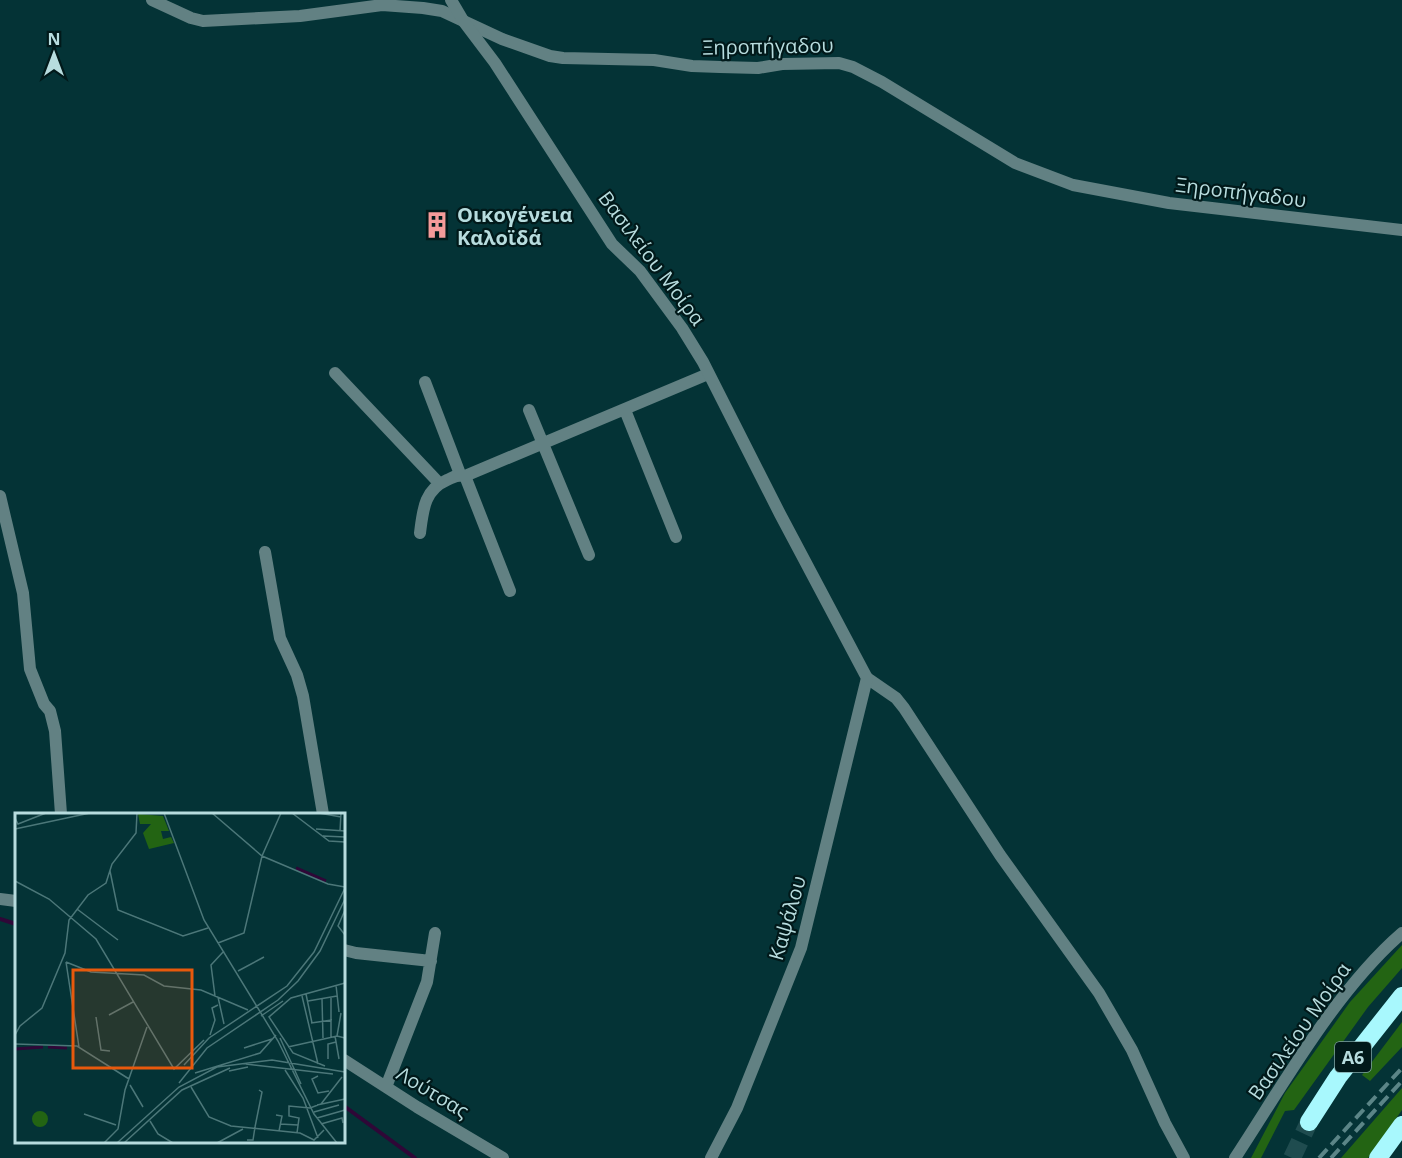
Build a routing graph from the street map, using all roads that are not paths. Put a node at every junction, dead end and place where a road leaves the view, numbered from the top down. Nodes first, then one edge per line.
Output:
1 (152, 0) edge
2 (452, 0) edge
3 (464, 22) junction
4 (1402, 230) edge
5 (335, 373) dead end
6 (708, 374) junction
7 (425, 382) dead end
8 (529, 410) dead end
9 (625, 410) junction
10 (543, 443) junction
11 (463, 475) junction
12 (439, 483) junction
13 (0, 496) edge
14 (420, 533) dead end
15 (676, 537) dead end
16 (265, 552) dead end
17 (589, 555) dead end
18 (510, 591) dead end
19 (867, 678) junction
20 (61, 813) edge
21 (323, 813) edge
22 (0, 899) edge
23 (15, 901) edge
24 (435, 933) dead end
25 (1402, 933) edge
26 (345, 950) edge
27 (431, 961) junction
28 (1402, 996) edge
29 (345, 1061) edge
30 (386, 1087) junction
31 (1310, 1122) tunnel mouth
32 (1402, 1125) edge
33 (503, 1158) edge
34 (711, 1158) edge
35 (1184, 1158) edge
36 (1235, 1158) edge
37 (1378, 1158) edge

1 - 3 street, Ξηροπήγαδου
2 - 3 street, Βασιλείου Μοίρα
3 - 4 street, Ξηροπήγαδου
3 - 6 street, Βασιλείου Μοίρα
5 - 12 street
6 - 9 street
6 - 19 street, Βασιλείου Μοίρα
7 - 11 street
8 - 10 street
9 - 10 street
9 - 15 street
10 - 11 street
10 - 17 street
11 - 12 street
11 - 18 street
12 - 14 street
13 - 20 street
16 - 21 street
19 - 34 street, Καψάλου
19 - 35 street
22 - 23 street
24 - 27 street
25 - 36 street, Βασιλείου Μοίρα
26 - 27 street
27 - 30 street
28 - 31 highway, Α6
29 - 30 street, Λούτσας
30 - 33 street, Λούτσας
32 - 37 highway

